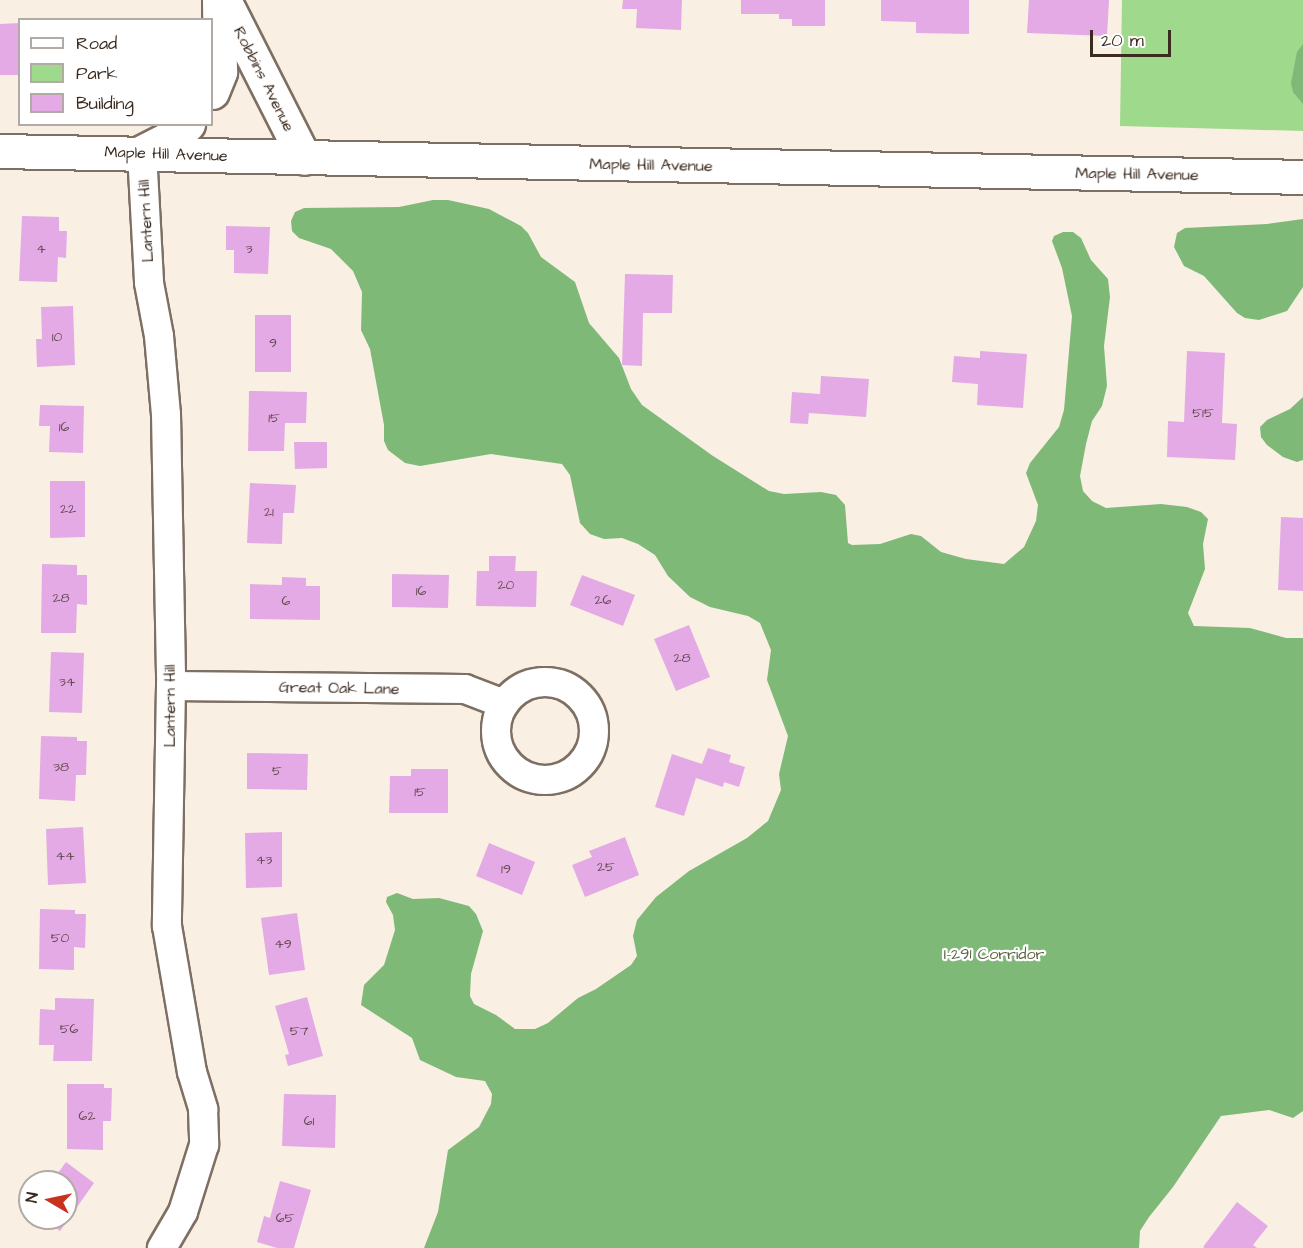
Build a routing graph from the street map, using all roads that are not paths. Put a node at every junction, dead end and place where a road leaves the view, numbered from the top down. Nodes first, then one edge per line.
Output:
1 (219, 0) edge
2 (224, 0) edge
3 (213, 90) edge
4 (186, 126) edge
5 (0, 151) edge
6 (142, 152) junction
7 (304, 158) junction
8 (1303, 177) edge
9 (171, 686) junction
10 (504, 704) dead end
11 (162, 1248) edge

1 - 3 main road
2 - 7 main road, Robbins Avenue
4 - 6 main road
5 - 6 main road, Maple Hill Avenue
6 - 7 main road, Maple Hill Avenue
6 - 9 street, Lantern Hill
7 - 8 main road, Maple Hill Avenue
9 - 10 street, Great Oak Lane
9 - 11 street, Lantern Hill

